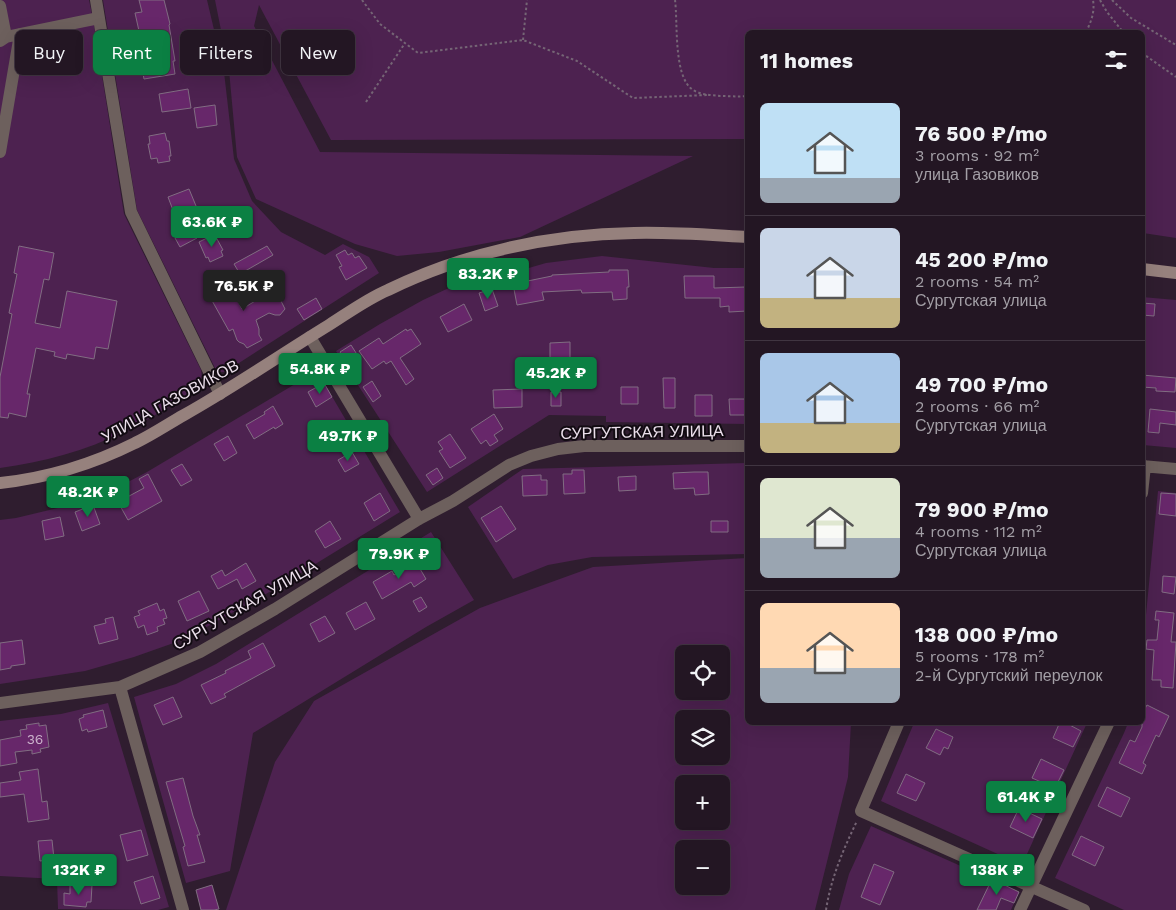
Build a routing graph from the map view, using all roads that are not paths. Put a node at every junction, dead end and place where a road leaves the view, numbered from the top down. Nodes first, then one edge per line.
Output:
1 (96, 0) edge
2 (0, 6) edge
3 (99, 18) junction
4 (40, 30) edge
5 (15, 35) edge
6 (3, 39) edge
7 (15, 64) edge
8 (0, 152) edge
9 (745, 237) edge
10 (1145, 270) edge
11 (1176, 274) edge
12 (310, 337) junction
13 (220, 394) junction
14 (745, 446) edge
15 (1145, 466) edge
16 (1176, 469) edge
17 (0, 483) edge
18 (419, 519) junction
19 (120, 687) junction
20 (0, 703) edge
21 (898, 725) edge
22 (1108, 725) edge
23 (1031, 886) junction
24 (183, 910) edge
25 (1020, 910) edge
26 (1084, 910) edge

1 - 3 street
2 - 6 street
3 - 4 street
3 - 13 street
5 - 6 street
7 - 8 street
9 - 12 street, УЛИЦА ГАЗОВИКОВ
10 - 11 street
12 - 13 street, УЛИЦА ГАЗОВИКОВ
12 - 18 street
13 - 17 street, УЛИЦА ГАЗОВИКОВ
14 - 18 street, СУРГУТСКАЯ УЛИЦА
15 - 16 street
18 - 19 street, СУРГУТСКАЯ УЛИЦА
19 - 20 street, СУРГУТСКАЯ УЛИЦА
19 - 24 street
21 - 23 street
22 - 23 street
23 - 25 street
23 - 26 street

